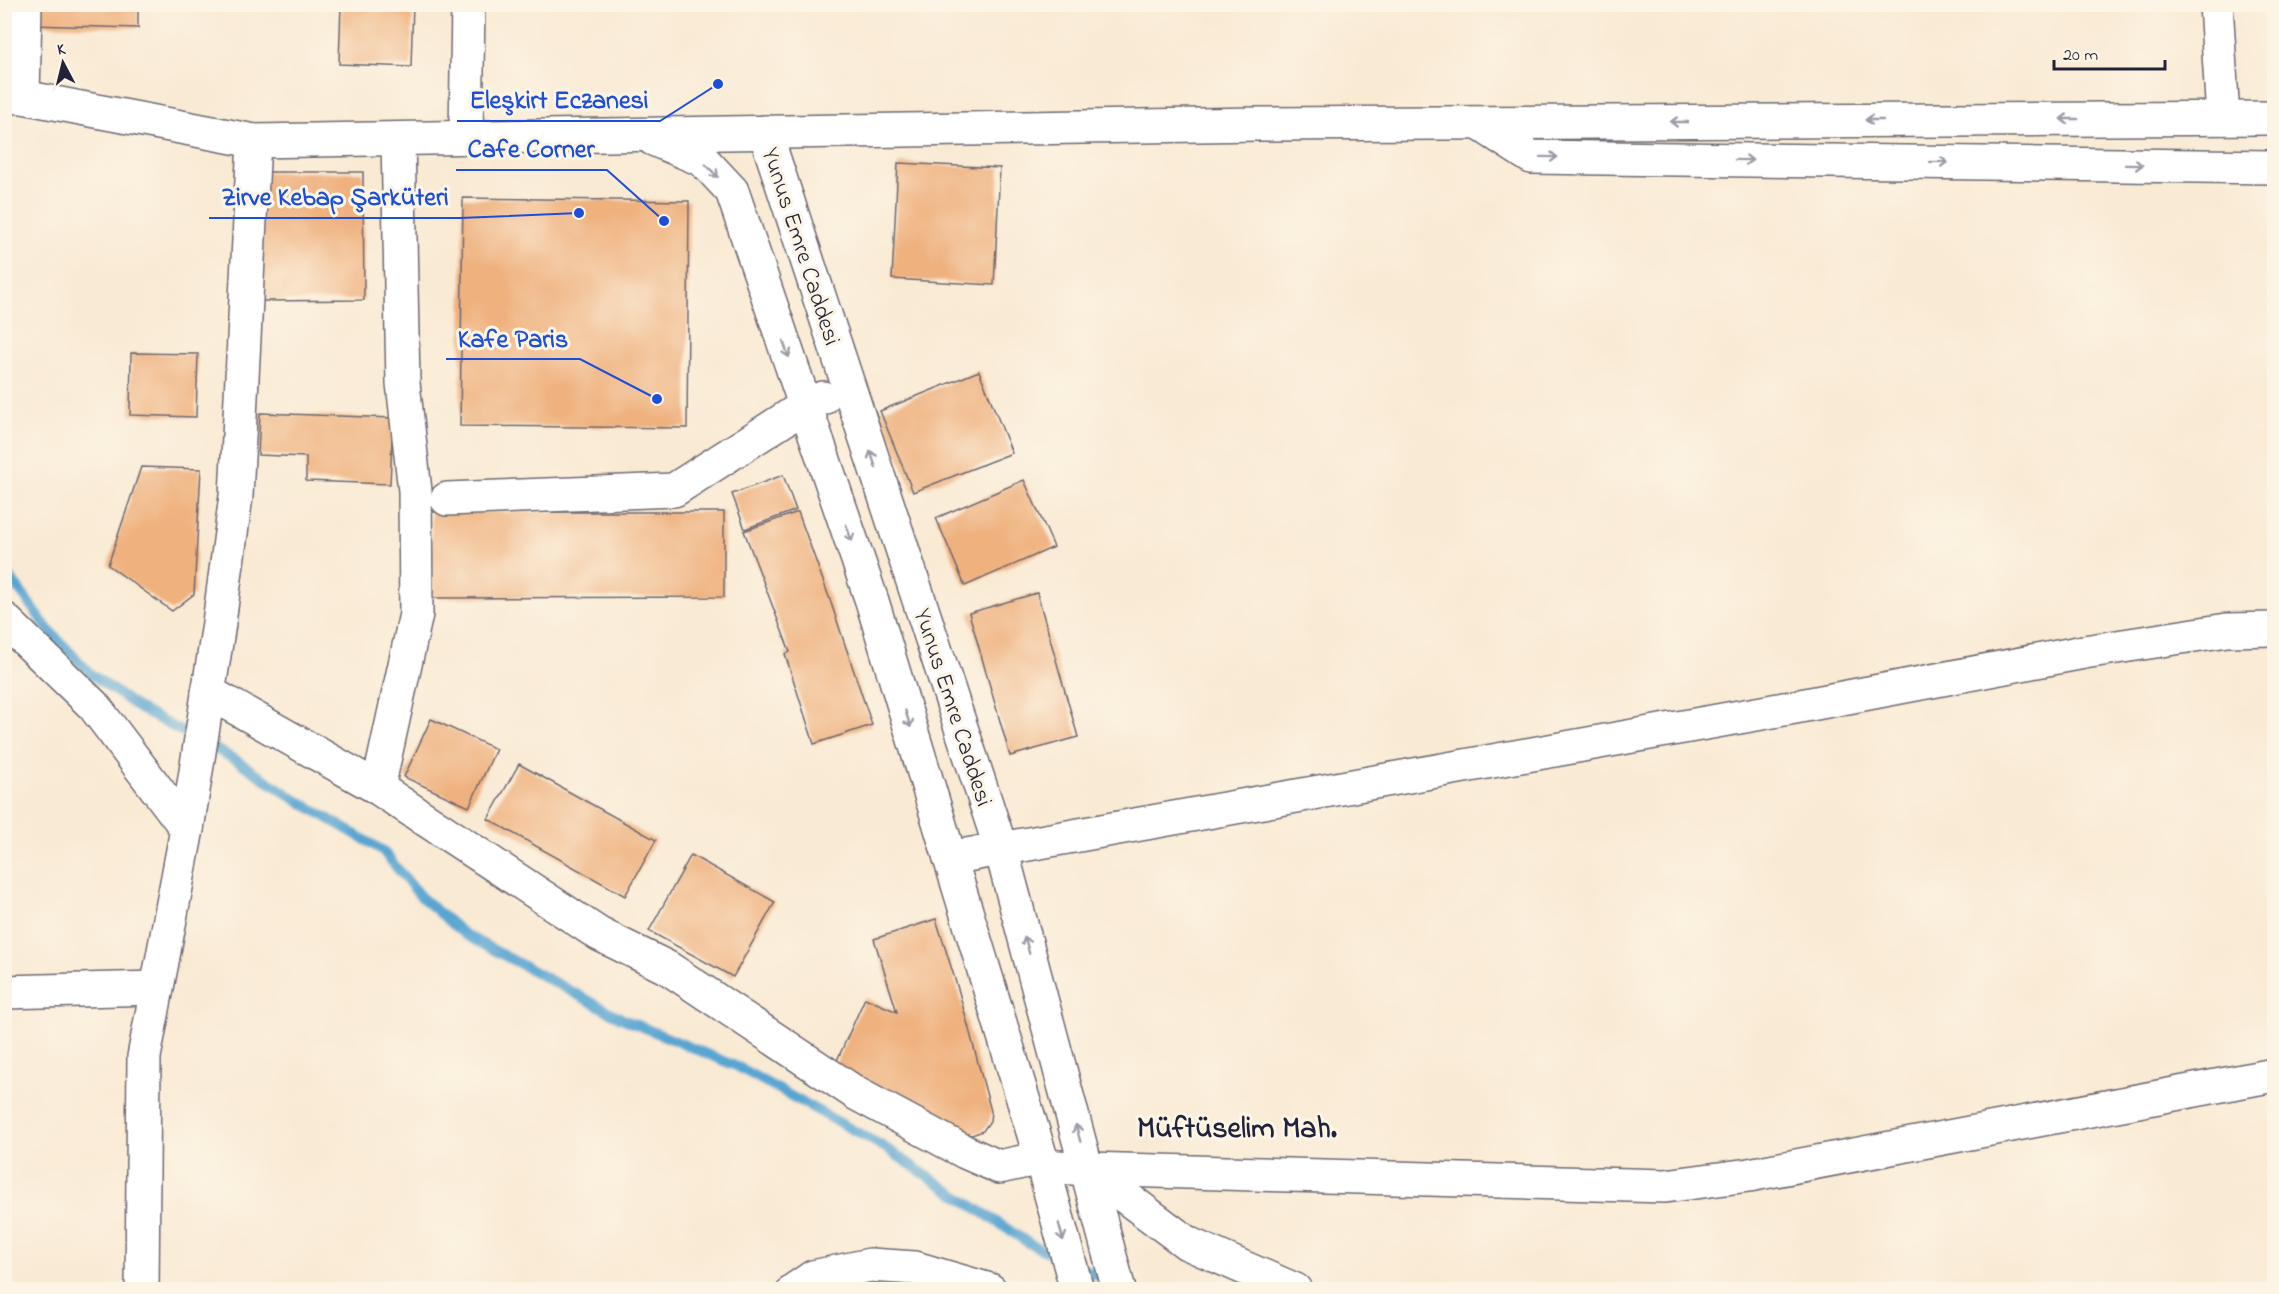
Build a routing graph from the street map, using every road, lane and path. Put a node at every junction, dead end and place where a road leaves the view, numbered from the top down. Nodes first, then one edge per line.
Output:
1 (25, 4) edge
2 (468, 4) edge
3 (2216, 4) edge
4 (14, 97) edge
5 (2223, 118) junction
6 (2274, 118) edge
7 (1480, 124) junction
8 (765, 132) junction
9 (643, 134) junction
10 (466, 137) junction
11 (398, 139) junction
12 (254, 141) junction
13 (2274, 167) edge
14 (848, 386) junction
15 (805, 406) junction
16 (447, 499) dead end
17 (914, 587) junction
18 (872, 601) junction
19 (4, 620) edge
20 (2274, 629) edge
21 (206, 704) junction
22 (378, 788) junction
23 (187, 829) junction
24 (1001, 849) junction
25 (950, 858) junction
26 (156, 988) junction
27 (4, 992) edge
28 (2274, 1075) edge
29 (1043, 1166) junction
30 (1090, 1180) junction
31 (142, 1290) edge
32 (794, 1290) edge
33 (990, 1290) edge
34 (1077, 1290) edge
35 (1119, 1290) edge
36 (1295, 1290) edge

1 - 4 street
2 - 10 street
3 - 5 street
4 - 12 street
5 - 6 street
5 -> 7 street
7 - 8 street
7 -> 13 street
8 - 9 street
8 - 14 street, Yunus Emre Caddesi
9 - 10 street
9 -> 15 street, Yunus Emre Caddesi
10 - 11 street
11 - 12 street
11 - 22 street
12 - 21 street
14 - 15 street
17 -> 14 street, Yunus Emre Caddesi
15 - 16 street
15 -> 18 street, Yunus Emre Caddesi
17 - 18 street
17 - 24 street, Yunus Emre Caddesi
18 -> 25 street, Yunus Emre Caddesi
19 - 23 street
20 - 24 street
21 - 22 street
21 - 23 street
22 - 29 street
23 - 26 street
24 - 25 street
30 -> 24 street, Yunus Emre Caddesi
25 - 29 street, Yunus Emre Caddesi
26 - 27 street
26 - 31 street
28 - 30 street
29 - 30 street
29 -> 34 street, Yunus Emre Caddesi
30 - 35 street, Yunus Emre Caddesi
30 - 36 street
32 - 33 street

